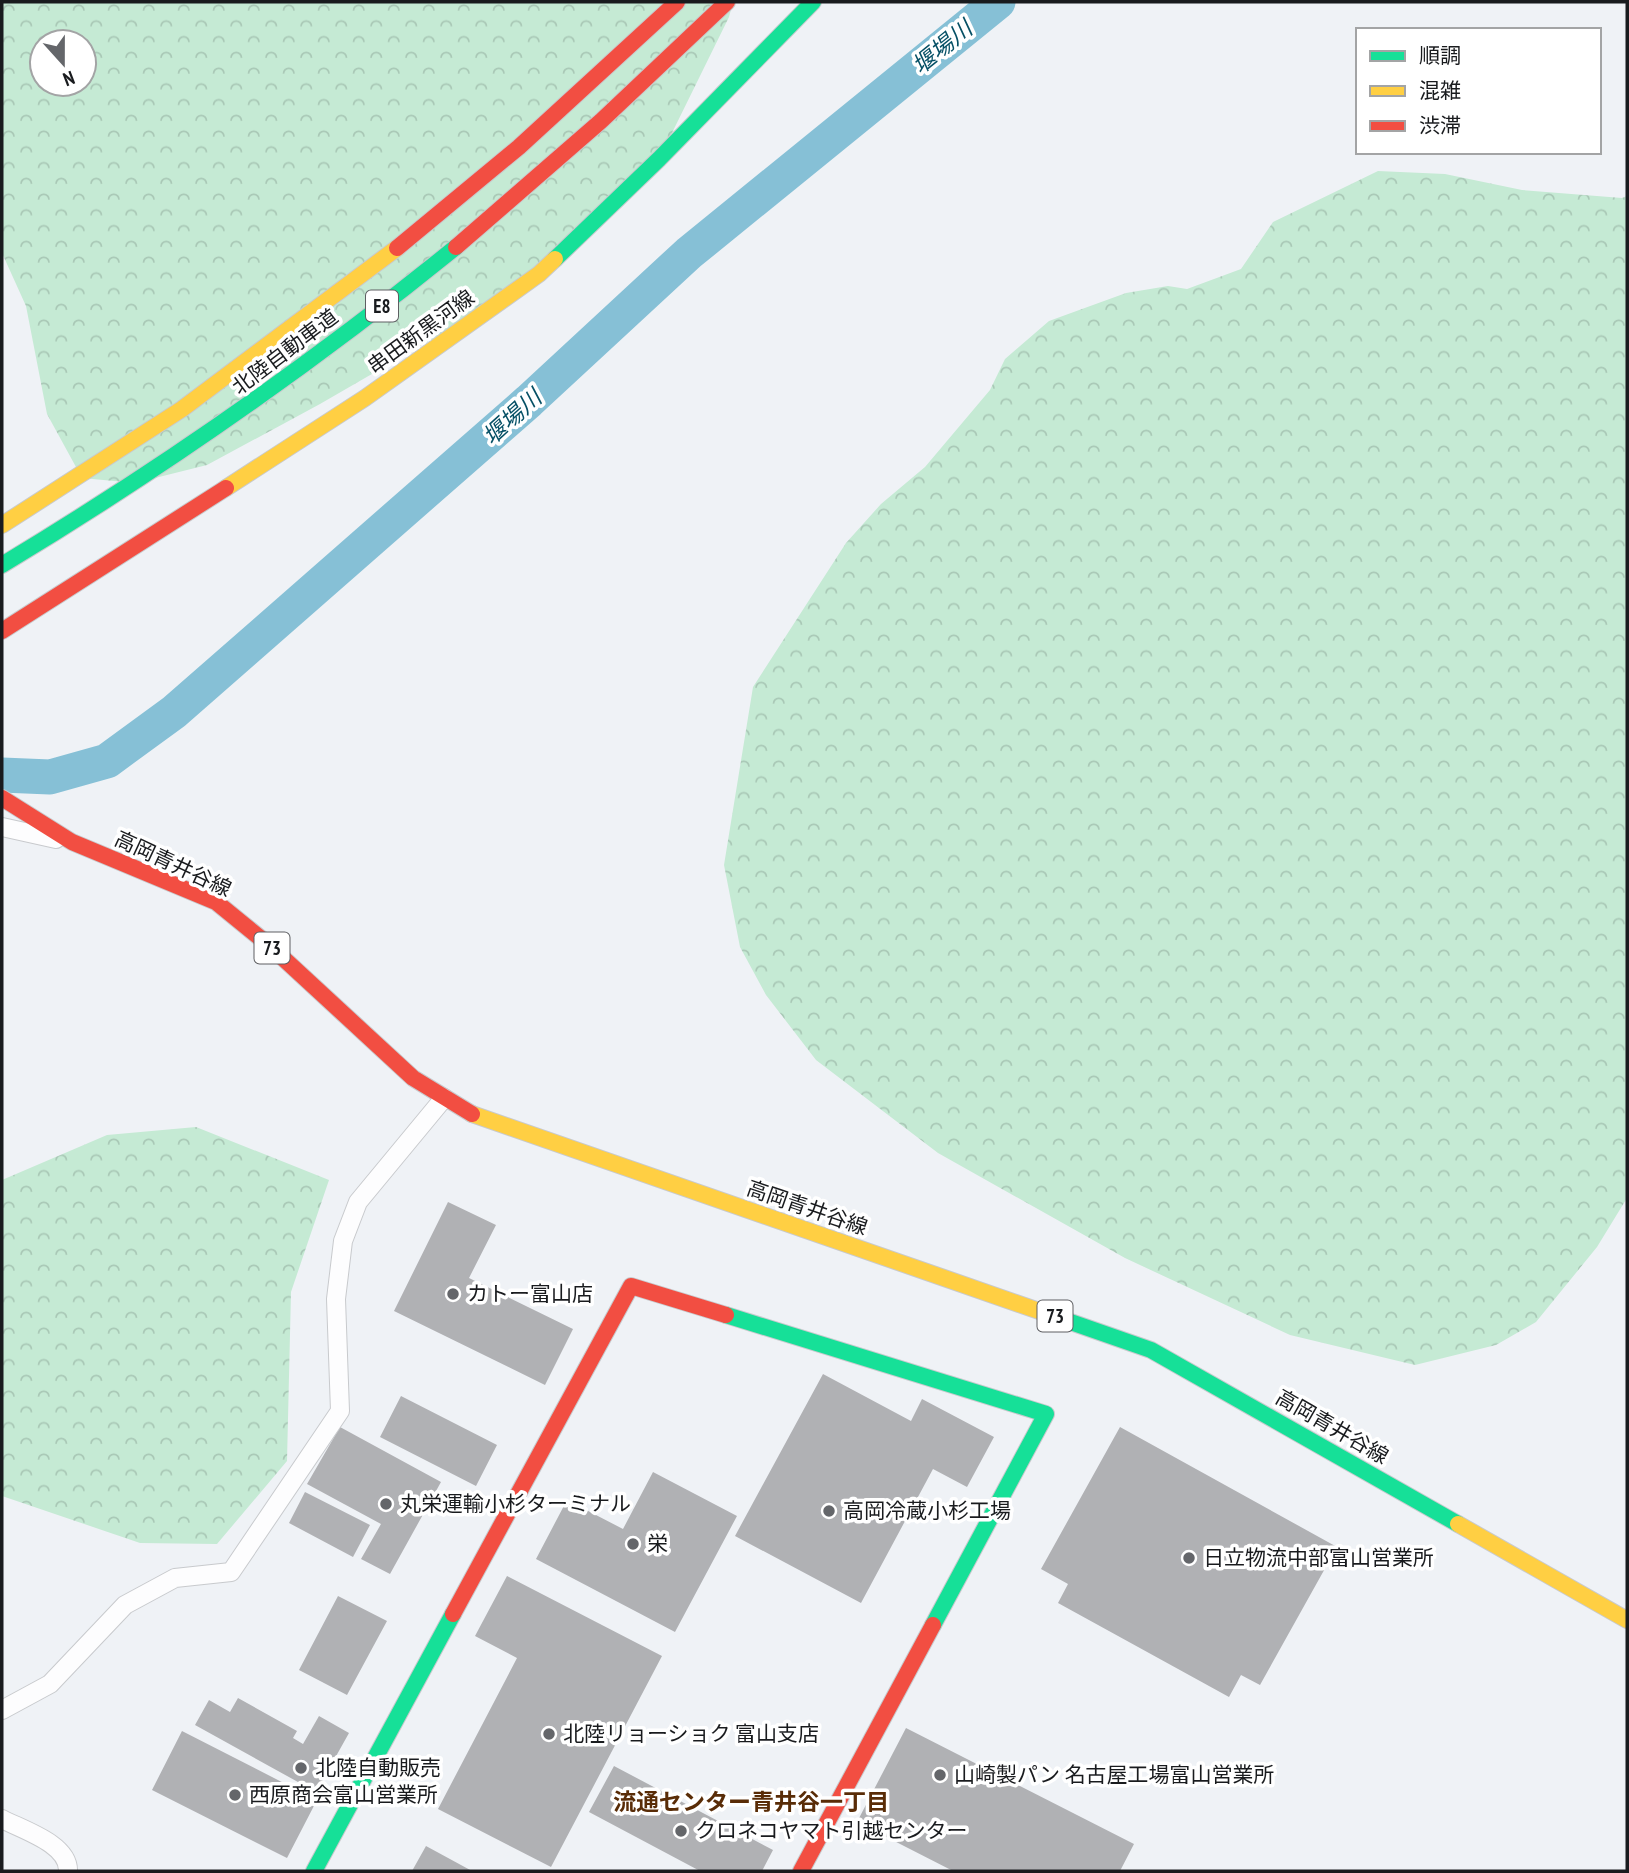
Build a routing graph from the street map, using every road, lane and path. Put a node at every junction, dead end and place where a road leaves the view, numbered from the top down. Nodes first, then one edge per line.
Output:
1 (677, 2) edge
2 (727, 2) edge
3 (813, 2) edge
4 (2, 525) edge
5 (2, 565) edge
6 (2, 631) edge
7 (2, 798) edge
8 (2, 827) edge
9 (72, 842) junction
10 (444, 1098) junction
11 (1627, 1620) edge
12 (2, 1710) edge
13 (2, 1819) edge
14 (68, 1871) edge
15 (314, 1871) edge
16 (801, 1871) edge

1 - 4 main road, 北陸自動車道 / E8
2 - 5 main road, 北陸自動車道 / E8
3 - 6 main road, 串田新黒河線
7 - 9 main road, 高岡青井谷線 / 73
8 - 9 street
9 - 10 main road, 高岡青井谷線 / 73
10 - 11 main road, 高岡青井谷線 / 73
10 - 12 street
13 - 14 street
15 - 16 main road

